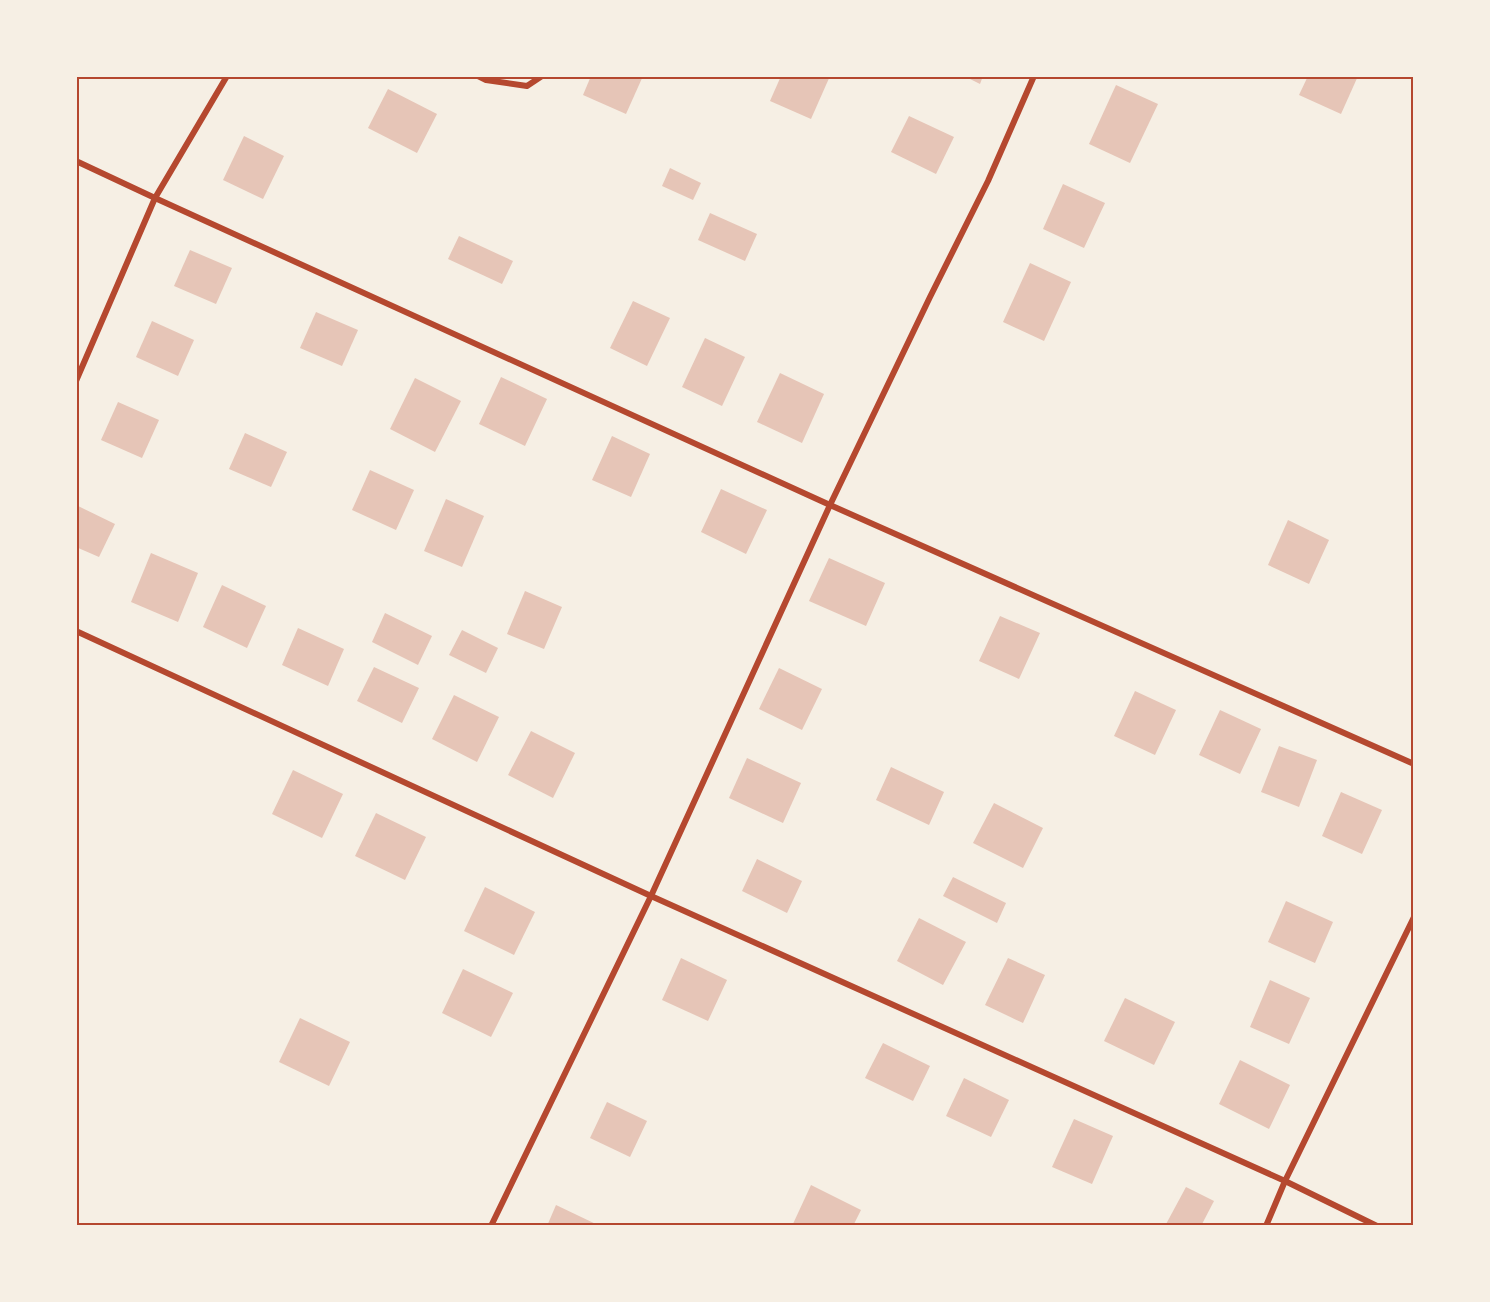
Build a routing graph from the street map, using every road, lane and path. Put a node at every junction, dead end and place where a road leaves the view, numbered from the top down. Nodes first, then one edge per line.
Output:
1 (227, 76) edge
2 (478, 76) edge
3 (542, 76) edge
4 (1034, 76) edge
5 (76, 161) edge
6 (155, 198) junction
7 (76, 381) edge
8 (830, 505) junction
9 (76, 631) edge
10 (1413, 764) edge
11 (651, 896) junction
12 (1413, 917) edge
13 (1286, 1181) junction
14 (491, 1226) edge
15 (1266, 1226) edge
16 (1377, 1226) edge

1 - 6 street
2 - 3 street
4 - 8 street
5 - 6 street
6 - 7 street
6 - 8 street
8 - 10 street
8 - 11 street
9 - 11 street
11 - 13 street
11 - 14 street
12 - 13 street
13 - 15 street
13 - 16 street

